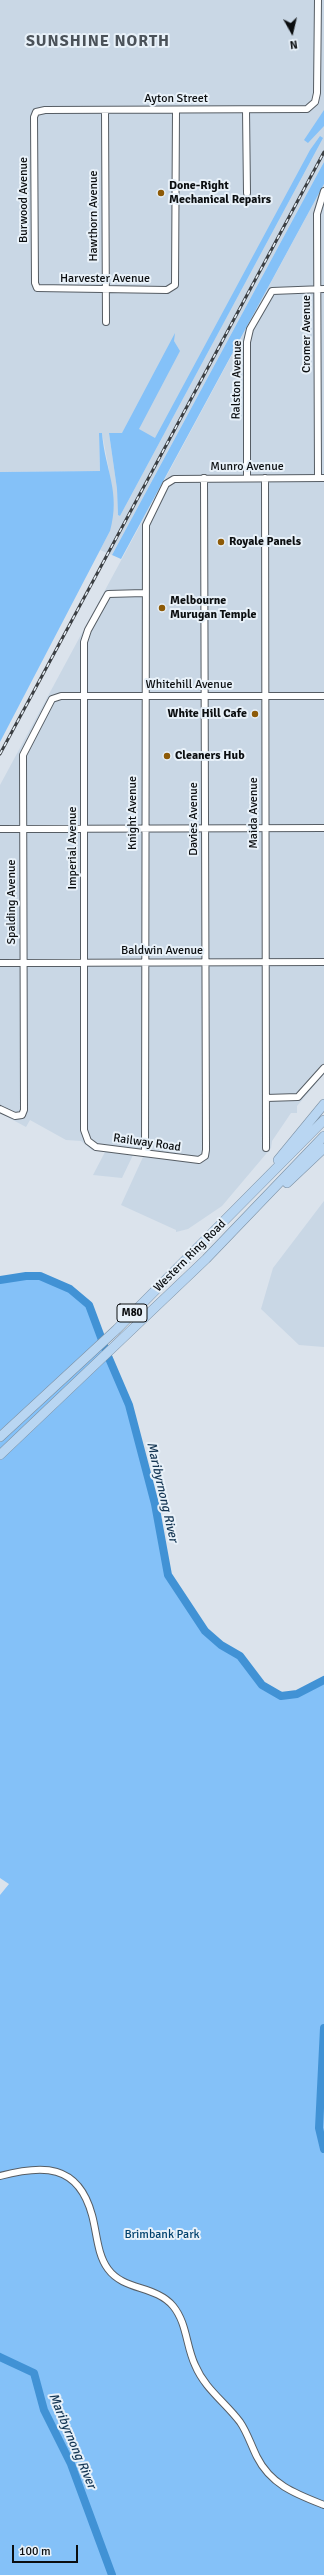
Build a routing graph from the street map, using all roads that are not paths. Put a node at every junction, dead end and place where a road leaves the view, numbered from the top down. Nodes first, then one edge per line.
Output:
1 (318, 0) edge
2 (105, 110) junction
3 (176, 110) junction
4 (246, 110) junction
5 (36, 112) joint
6 (324, 191) edge
7 (247, 193) dead end
8 (37, 288) joint
9 (321, 289) edge
10 (106, 290) junction
11 (106, 322) dead end
12 (204, 478) junction
13 (247, 478) junction
14 (265, 478) junction
15 (321, 478) edge
16 (170, 480) joint
17 (144, 592) junction
18 (84, 696) junction
19 (145, 696) junction
20 (205, 696) junction
21 (266, 696) junction
22 (324, 696) edge
23 (55, 697) joint
24 (265, 828) junction
25 (324, 828) edge
26 (0, 829) edge
27 (24, 829) junction
28 (84, 829) junction
29 (144, 829) junction
30 (205, 829) junction
31 (84, 962) junction
32 (145, 962) junction
33 (205, 962) junction
34 (266, 962) junction
35 (324, 962) edge
36 (0, 963) edge
37 (24, 963) junction
38 (324, 1068) edge
39 (266, 1098) junction
40 (324, 1104) edge
41 (0, 1109) edge
42 (324, 1120) edge
43 (324, 1136) edge
44 (89, 1143) joint
45 (266, 1148) dead end
46 (324, 1148) edge
47 (145, 1153) junction
48 (203, 1159) joint
49 (260, 1185) junction
50 (278, 1188) junction
51 (0, 1437) edge
52 (0, 1455) edge
53 (0, 2176) edge
54 (324, 2505) edge

1 - 4 street, Ayton Street
2 - 3 street, Ayton Street
2 - 5 street, Ayton Street
2 - 10 street, Hawthorn Avenue
3 - 4 street, Ayton Street
3 - 10 street, Harvester Avenue
4 - 7 street
5 - 8 street, Burwood Avenue
6 - 9 street, Cromer Avenue
8 - 10 street, Harvester Avenue
9 - 13 street, Ralston Avenue
9 - 15 street, Cromer Avenue
10 - 11 street, Hawthorn Avenue
12 - 13 street, Munro Avenue
12 - 16 street, Munro Avenue
12 - 20 street, Davies Avenue
13 - 14 street, Munro Avenue
14 - 15 street, Munro Avenue
14 - 21 street, Maida Avenue
16 - 17 street, Knight Avenue
17 - 18 street, Imperial Avenue
17 - 19 street, Knight Avenue
18 - 19 street, Whitehill Avenue
18 - 23 street, Whitehill Avenue
18 - 28 street, Imperial Avenue
19 - 20 street, Whitehill Avenue
19 - 29 street, Knight Avenue
20 - 21 street, Whitehill Avenue
20 - 30 street, Davies Avenue
21 - 22 street, Whitehill Avenue
21 - 24 street, Maida Avenue
23 - 27 street, Spalding Avenue
24 - 25 street
24 - 30 street
24 - 34 street, Maida Avenue
26 - 27 street
27 - 28 street
27 - 37 street, Spalding Avenue
28 - 29 street
28 - 31 street, Imperial Avenue
29 - 30 street
29 - 32 street, Knight Avenue
30 - 33 street, Davies Avenue
31 - 32 street, Baldwin Avenue
31 - 37 street, Baldwin Avenue
31 - 44 street, Imperial Avenue
32 - 33 street, Baldwin Avenue
32 - 47 street, Knight Avenue
33 - 34 street, Baldwin Avenue
33 - 48 street, Davies Avenue
34 - 35 street, Baldwin Avenue
34 - 39 street, Maida Avenue
36 - 37 street, Baldwin Avenue
37 - 41 street, Spalding Avenue
38 - 39 street
39 - 45 street, Maida Avenue
40 - 49 highway
42 - 49 highway, Western Ring Road / M80
43 - 50 highway
44 - 47 street, Railway Road
46 - 50 highway
47 - 48 street, Railway Road
49 - 51 highway, Western Ring Road / M80
50 - 52 highway, Western Ring Road / M80
53 - 54 street

